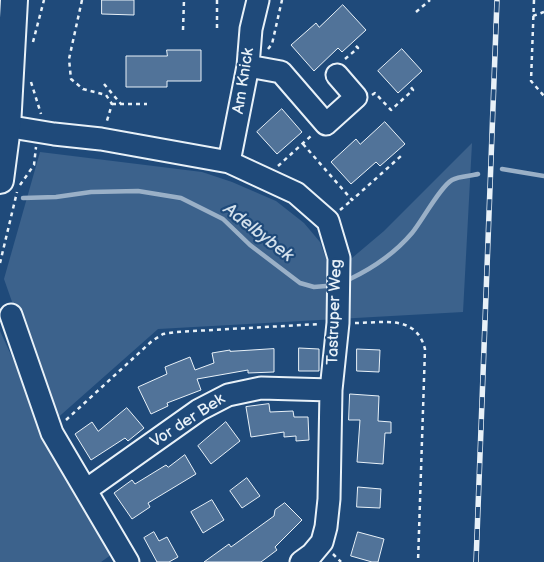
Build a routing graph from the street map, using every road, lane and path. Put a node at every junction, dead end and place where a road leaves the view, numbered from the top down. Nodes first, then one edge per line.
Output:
1 (14, 0) edge
2 (44, 0) edge
3 (82, 0) edge
4 (184, 0) edge
5 (217, 0) edge
6 (258, 0) edge
7 (282, 0) edge
8 (430, 0) edge
9 (534, 0) edge
10 (416, 12) dead end
11 (544, 12) edge
12 (534, 16) junction
13 (183, 30) dead end
14 (217, 30) dead end
15 (33, 43) dead end
16 (254, 67) junction
17 (337, 75) dead end
18 (31, 77) dead end
19 (104, 84) dead end
20 (410, 86) dead end
21 (544, 96) edge
22 (370, 98) dead end
23 (121, 104) junction
24 (148, 104) dead end
25 (41, 113) dead end
26 (4, 126) edge
27 (312, 135) dead end
28 (303, 144) junction
29 (34, 155) dead end
30 (401, 156) dead end
31 (229, 162) junction
32 (274, 170) dead end
33 (0, 180) edge
34 (0, 264) edge
35 (11, 316) dead end
36 (338, 323) junction
37 (331, 390) junction
38 (52, 433) junction
39 (86, 490) junction
40 (128, 562) edge
41 (300, 562) edge
42 (418, 562) edge

1 - 26 main road
2 - 15 path
3 - 23 path
4 - 13 path
5 - 14 path
6 - 16 street, Am Knick
7 - 16 path
8 - 10 path
9 - 12 path
11 - 12 path
12 - 21 path
16 - 17 street
16 - 31 street, Am Knick
18 - 25 path
19 - 23 path
20 - 22 path
23 - 24 path
26 - 31 street, Tastruper Weg
26 - 33 main road
27 - 28 path
28 - 30 path
28 - 32 path
29 - 34 path
31 - 36 street, Tastruper Weg
35 - 38 street
36 - 37 street, Tastruper Weg
36 - 38 path
36 - 42 path
37 - 39 street, Vor der Bek
37 - 41 street, Tastruper Weg
38 - 39 street
39 - 40 street

